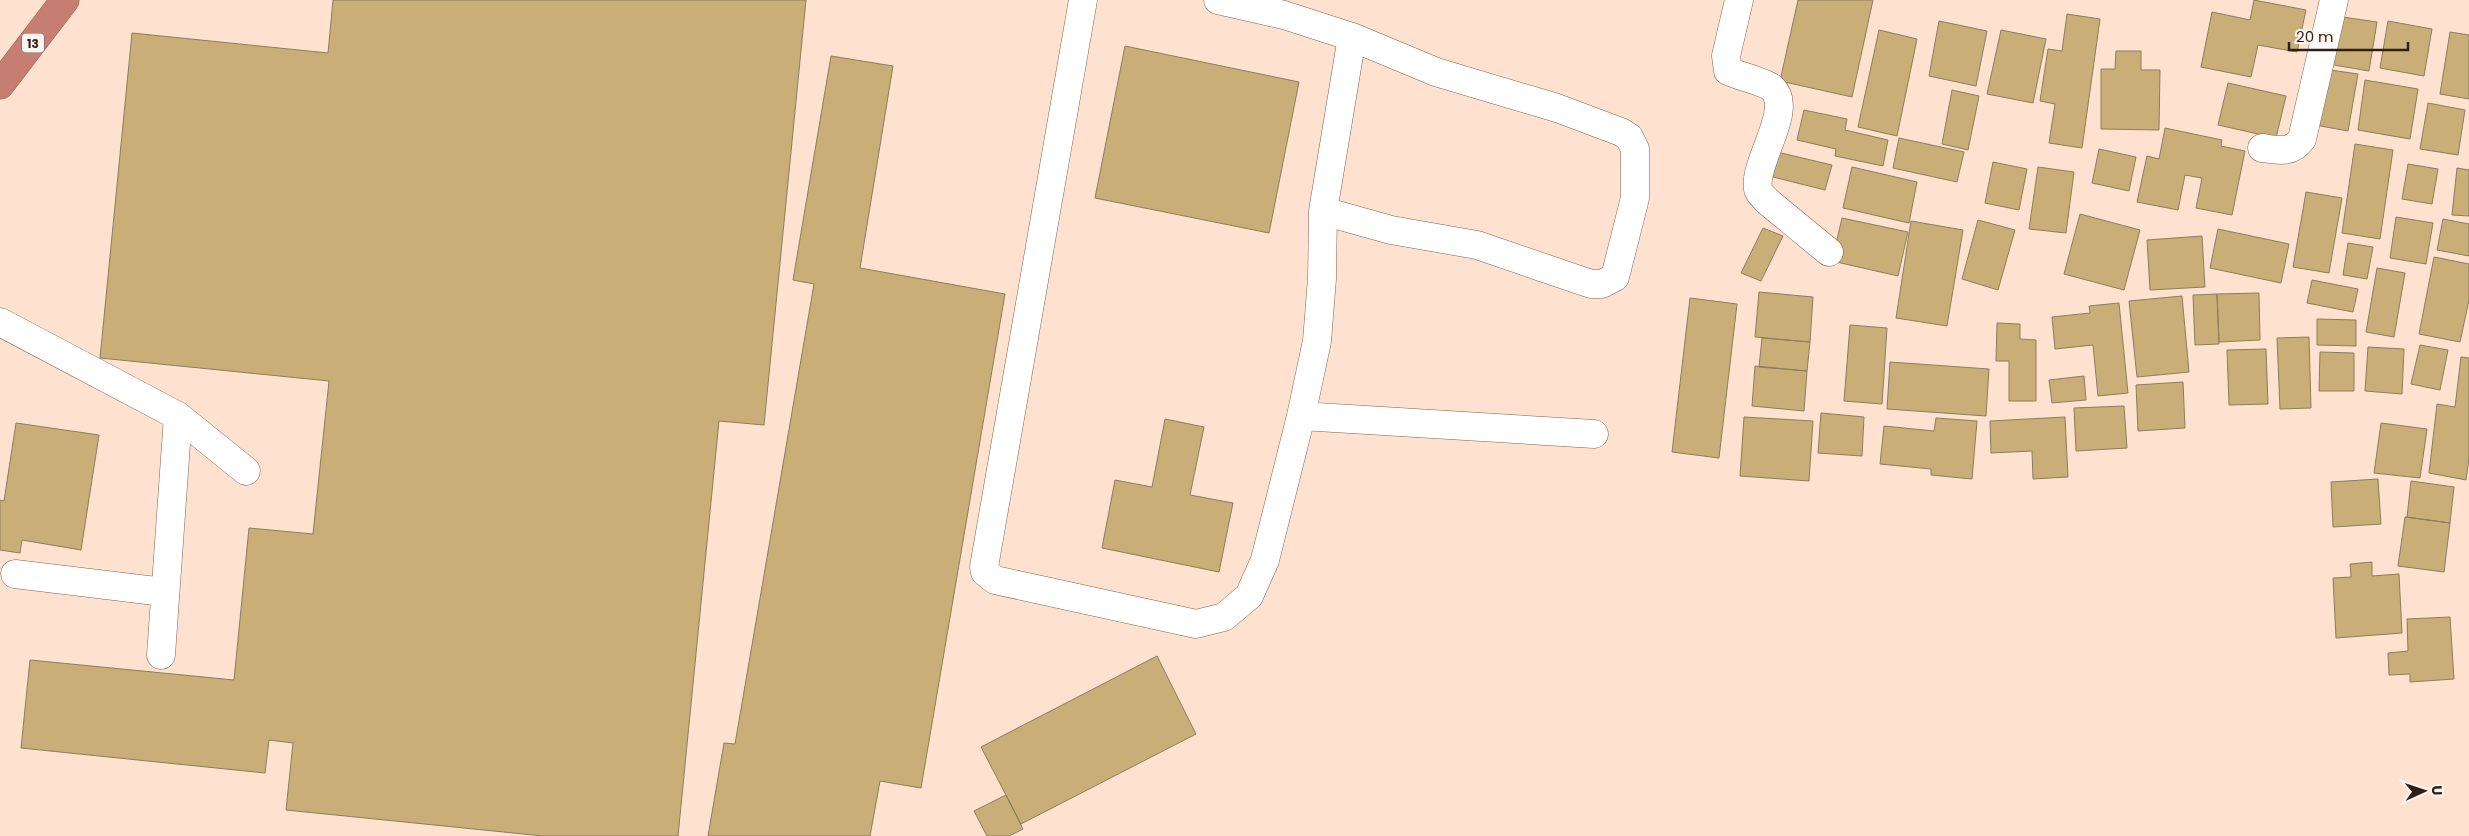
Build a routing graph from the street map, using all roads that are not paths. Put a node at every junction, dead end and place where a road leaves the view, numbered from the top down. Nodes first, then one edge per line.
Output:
1 (65, 0) edge
2 (1082, 0) edge
3 (1218, 0) edge
4 (1739, 0) edge
5 (2334, 0) edge
6 (1352, 37) junction
7 (0, 85) edge
8 (2262, 148) dead end
9 (1323, 211) junction
10 (1829, 252) dead end
11 (0, 322) edge
12 (178, 416) junction
13 (1301, 416) junction
14 (1594, 434) dead end
15 (246, 471) dead end
16 (15, 574) dead end
17 (164, 592) junction
18 (161, 655) dead end

1 - 7 highway, 13
2 - 13 street
3 - 6 street
4 - 10 street
5 - 8 street
6 - 9 street
6 - 9 street
9 - 13 street
11 - 12 street
12 - 15 street
12 - 17 street
13 - 14 street
16 - 17 street
17 - 18 street

